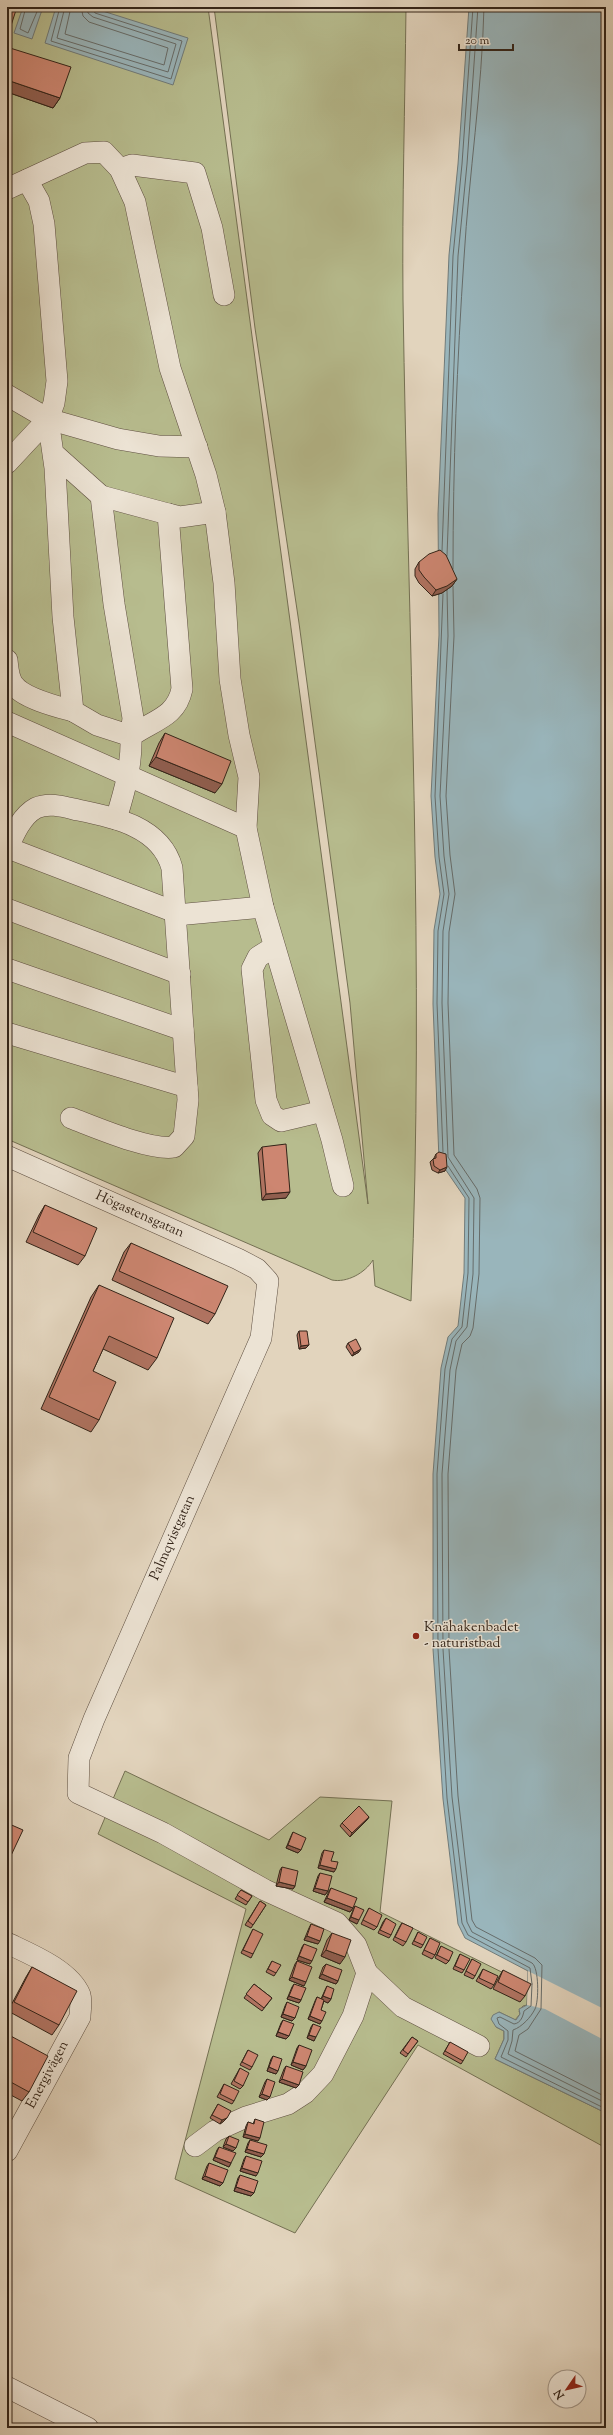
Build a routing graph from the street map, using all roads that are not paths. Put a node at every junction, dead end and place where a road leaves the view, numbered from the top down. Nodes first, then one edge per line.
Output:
1 (120, 169) junction
2 (27, 180) junction
3 (7, 189) edge
4 (224, 295) dead end
5 (7, 395) edge
6 (48, 419) junction
7 (197, 447) junction
8 (53, 453) junction
9 (7, 463) edge
10 (101, 496) junction
11 (214, 512) junction
12 (168, 514) junction
13 (7, 660) edge
14 (73, 711) junction
15 (7, 722) edge
16 (131, 736) junction
17 (129, 777) junction
18 (116, 819) junction
19 (246, 828) junction
20 (7, 849) edge
21 (263, 906) junction
22 (7, 909) edge
23 (175, 914) junction
24 (274, 946) junction
25 (7, 969) edge
26 (180, 974) junction
27 (183, 1030) junction
28 (7, 1033) edge
29 (187, 1087) junction
30 (323, 1111) junction
31 (71, 1118) dead end
32 (7, 1156) edge
33 (343, 1186) dead end
34 (268, 1281) joint
35 (7, 1943) edge
36 (367, 1973) junction
37 (479, 2046) dead end
38 (14, 2121) edge
39 (195, 2146) dead end
40 (7, 2151) edge
41 (7, 2387) edge
42 (88, 2428) edge

1 - 2 street
1 - 4 street
1 - 7 street
2 - 3 street
2 - 6 street
5 - 6 street
6 - 7 street
6 - 8 street
6 - 9 street
7 - 11 street
8 - 10 street
8 - 14 street
10 - 12 street
10 - 16 street
11 - 12 street
11 - 19 street
12 - 16 street
13 - 14 street
14 - 16 street
15 - 17 street
16 - 17 street
17 - 18 street
17 - 19 street
18 - 20 street
18 - 23 street
19 - 21 street
20 - 23 street
21 - 23 street
21 - 24 street
22 - 26 street
23 - 26 street
24 - 30 street
24 - 30 street
25 - 27 street
26 - 27 street
27 - 29 street
28 - 29 street
29 - 31 street
30 - 33 street
32 - 34 street, Högastensgatan
34 - 36 street, Palmqvistgatan
35 - 38 street, Energivägen
36 - 37 street
36 - 39 street
38 - 40 street, Energivägen
41 - 42 street

